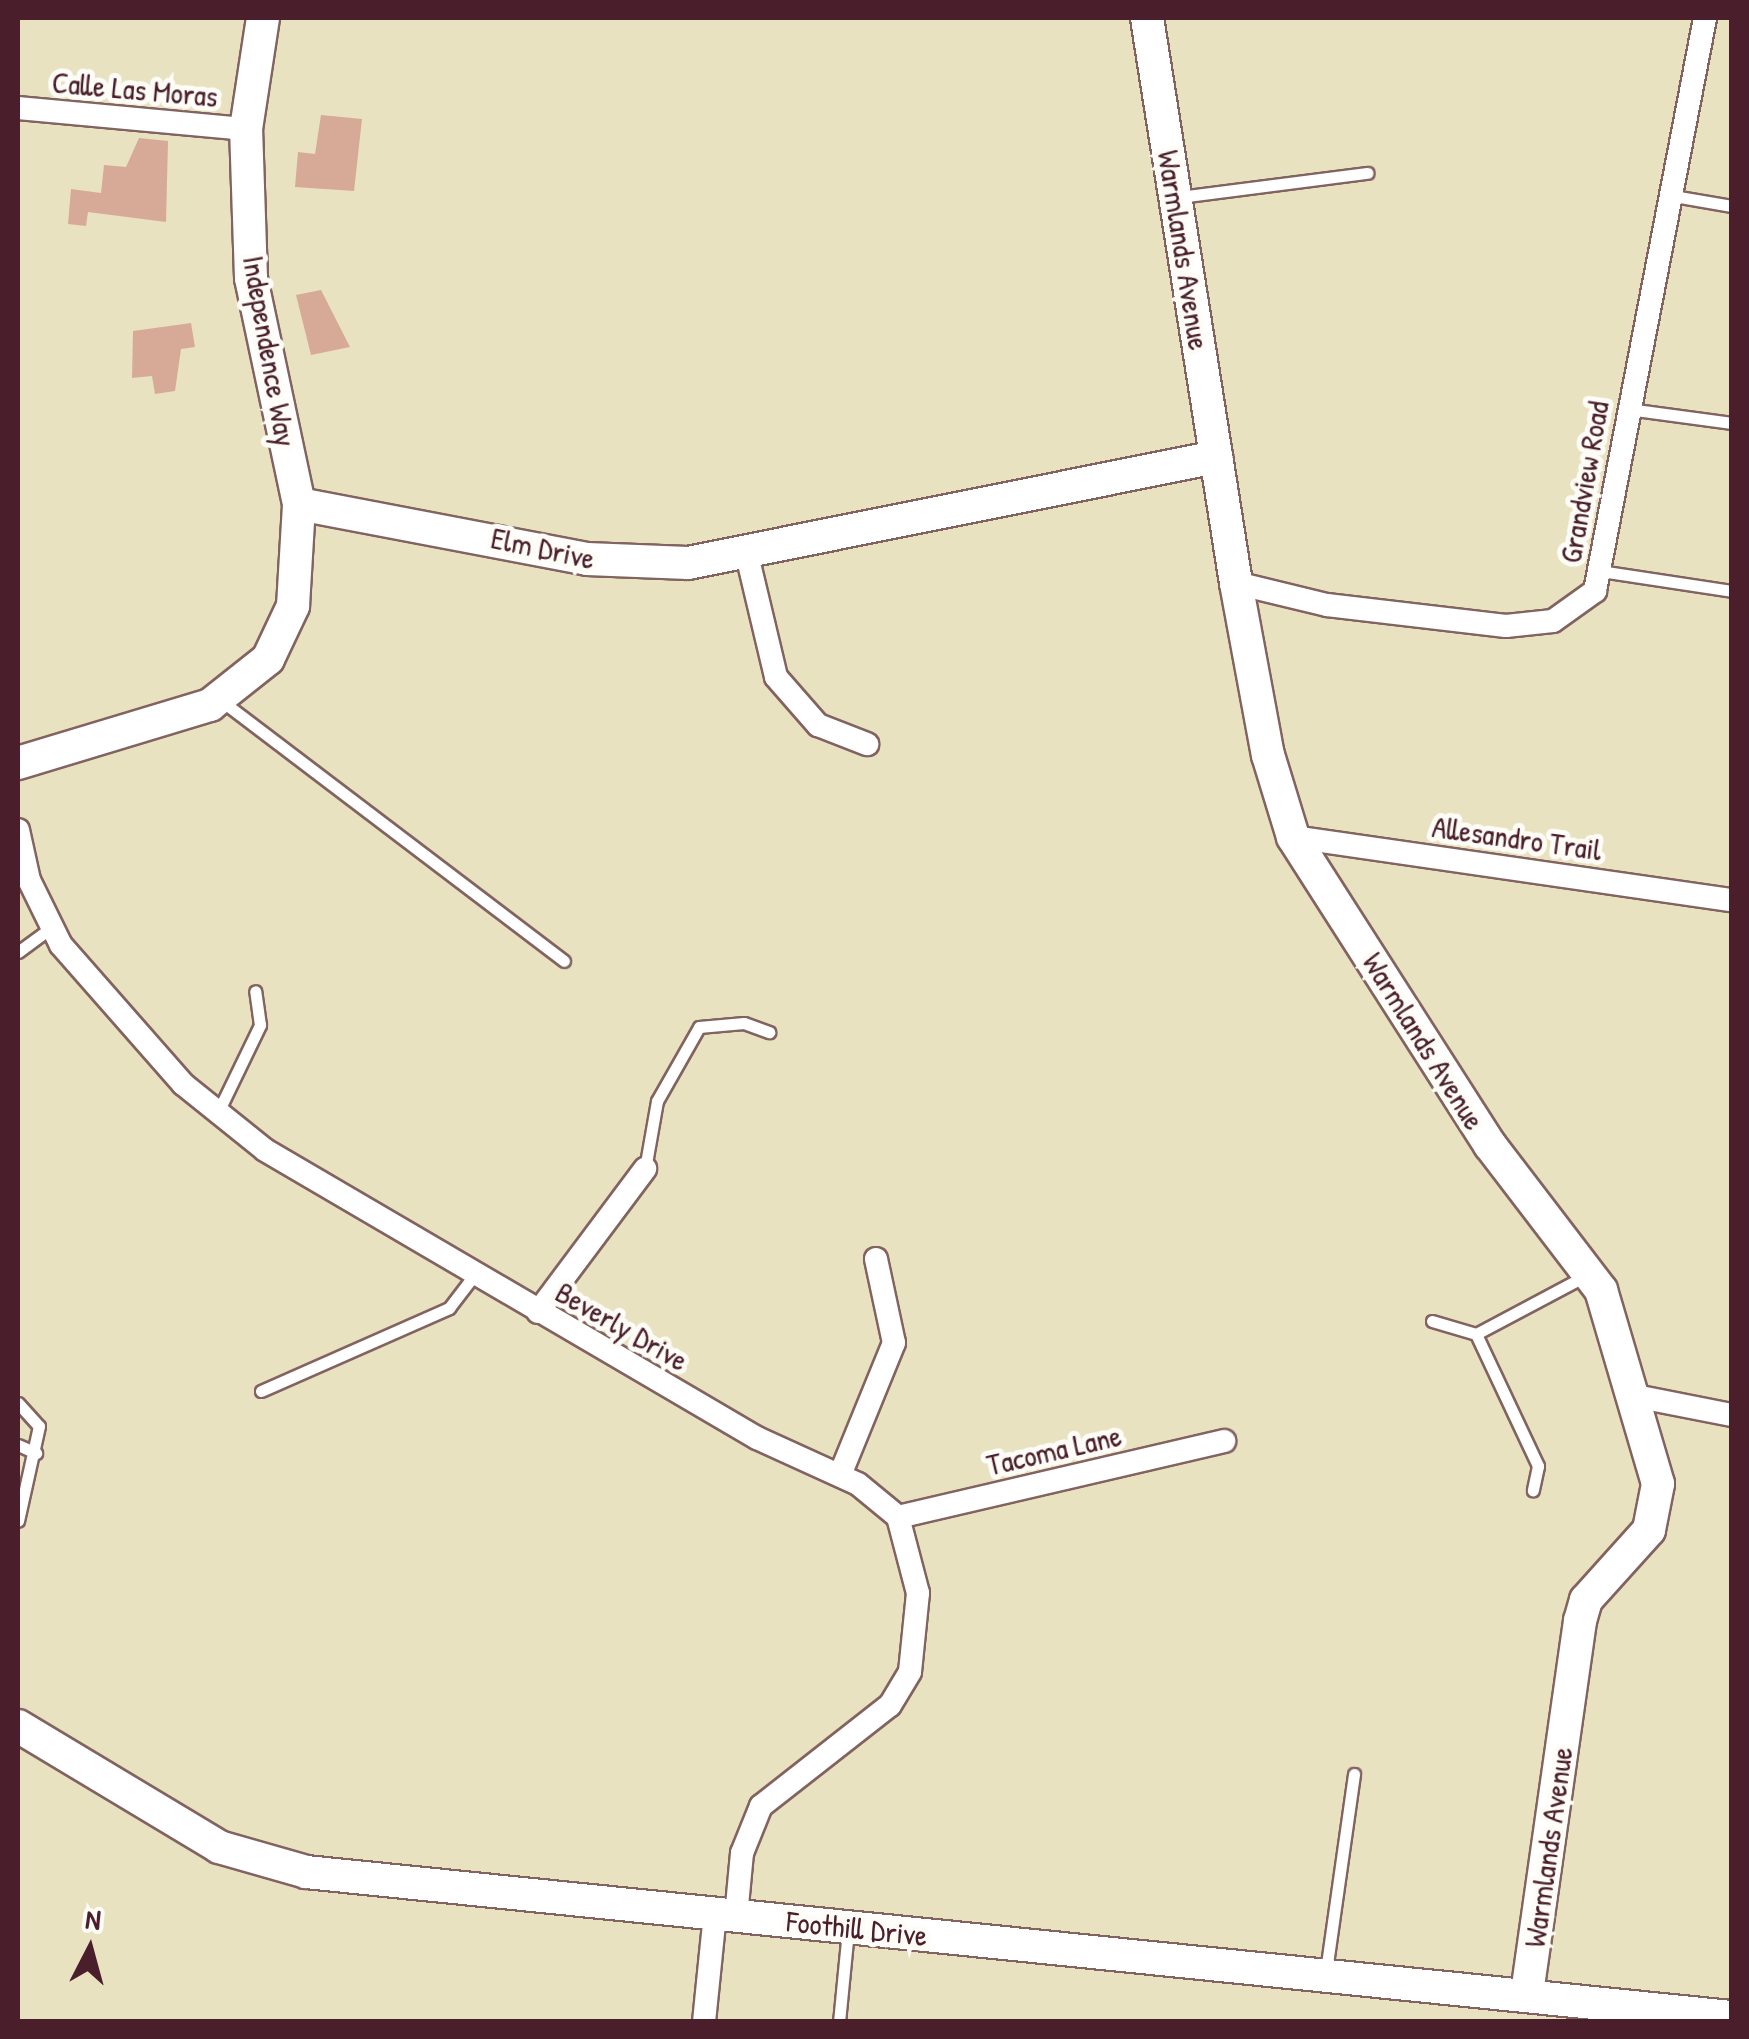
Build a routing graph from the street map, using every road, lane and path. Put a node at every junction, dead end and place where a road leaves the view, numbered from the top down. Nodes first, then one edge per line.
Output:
1 (263, 18) edge
2 (1147, 18) edge
3 (1704, 18) edge
4 (18, 108) edge
5 (246, 129) junction
6 (1367, 172) dead end
7 (1668, 195) junction
8 (1175, 197) junction
9 (1732, 206) edge
10 (1628, 409) junction
11 (1732, 423) edge
12 (1216, 456) junction
13 (298, 504) junction
14 (747, 556) junction
15 (1600, 571) junction
16 (1236, 583) junction
17 (1732, 591) edge
18 (219, 700) junction
19 (867, 744) dead end
20 (18, 764) edge
21 (18, 830) edge
22 (1294, 837) junction
23 (1732, 900) edge
24 (52, 927) junction
25 (18, 952) edge
26 (564, 961) dead end
27 (255, 990) dead end
28 (769, 1032) dead end
29 (218, 1112) junction
30 (645, 1169) joint
31 (876, 1258) dead end
32 (1590, 1273) junction
33 (475, 1274) junction
34 (538, 1312) junction
35 (1432, 1320) dead end
36 (1476, 1334) junction
37 (261, 1390) dead end
38 (1634, 1396) junction
39 (18, 1403) edge
40 (1732, 1416) edge
41 (1224, 1441) dead end
42 (18, 1444) edge
43 (36, 1453) junction
44 (840, 1475) junction
45 (1533, 1490) dead end
46 (898, 1517) junction
47 (18, 1521) edge
48 (18, 1726) edge
49 (1354, 1774) dead end
50 (726, 1915) junction
51 (848, 1927) junction
52 (1325, 1975) junction
53 (1525, 2009) edge
54 (1732, 2017) edge
55 (704, 2022) edge
56 (839, 2022) edge

1 - 5 street, Independence Way
2 - 8 street, Warmlands Avenue
3 - 7 street, Grandview Road
4 - 5 street, Calle Las Moras
5 - 13 street, Independence Way
6 - 8 lane
7 - 9 lane
7 - 10 street, Grandview Road
8 - 12 street, Warmlands Avenue
10 - 11 lane
10 - 15 street, Grandview Road
12 - 14 street, Elm Drive
12 - 16 street, Warmlands Avenue
13 - 14 street, Elm Drive
13 - 18 street
14 - 19 street
15 - 16 street, Grandview Road
15 - 17 lane
16 - 22 street, Warmlands Avenue
18 - 20 street
18 - 26 lane
21 - 24 street, Beverly Drive
22 - 23 street, Allesandro Trail
22 - 32 street, Warmlands Avenue
24 - 25 lane
24 - 29 street, Beverly Drive
27 - 29 lane
28 - 30 lane
29 - 33 street, Beverly Drive
30 - 34 street
31 - 44 street
32 - 36 lane
32 - 38 street, Warmlands Avenue
33 - 34 street, Beverly Drive
33 - 37 lane
34 - 44 street, Beverly Drive
35 - 36 lane
36 - 45 lane
38 - 40 street
38 - 53 street, Warmlands Avenue
39 - 43 lane
41 - 46 street, Tacoma Lane
42 - 43 lane
43 - 47 lane
44 - 46 street, Beverly Drive
46 - 50 street
48 - 50 street, Foothill Drive
49 - 52 lane
50 - 51 street, Foothill Drive
50 - 55 street
51 - 52 street, Foothill Drive
51 - 56 lane
52 - 53 street, Foothill Drive
53 - 54 street, Foothill Drive

